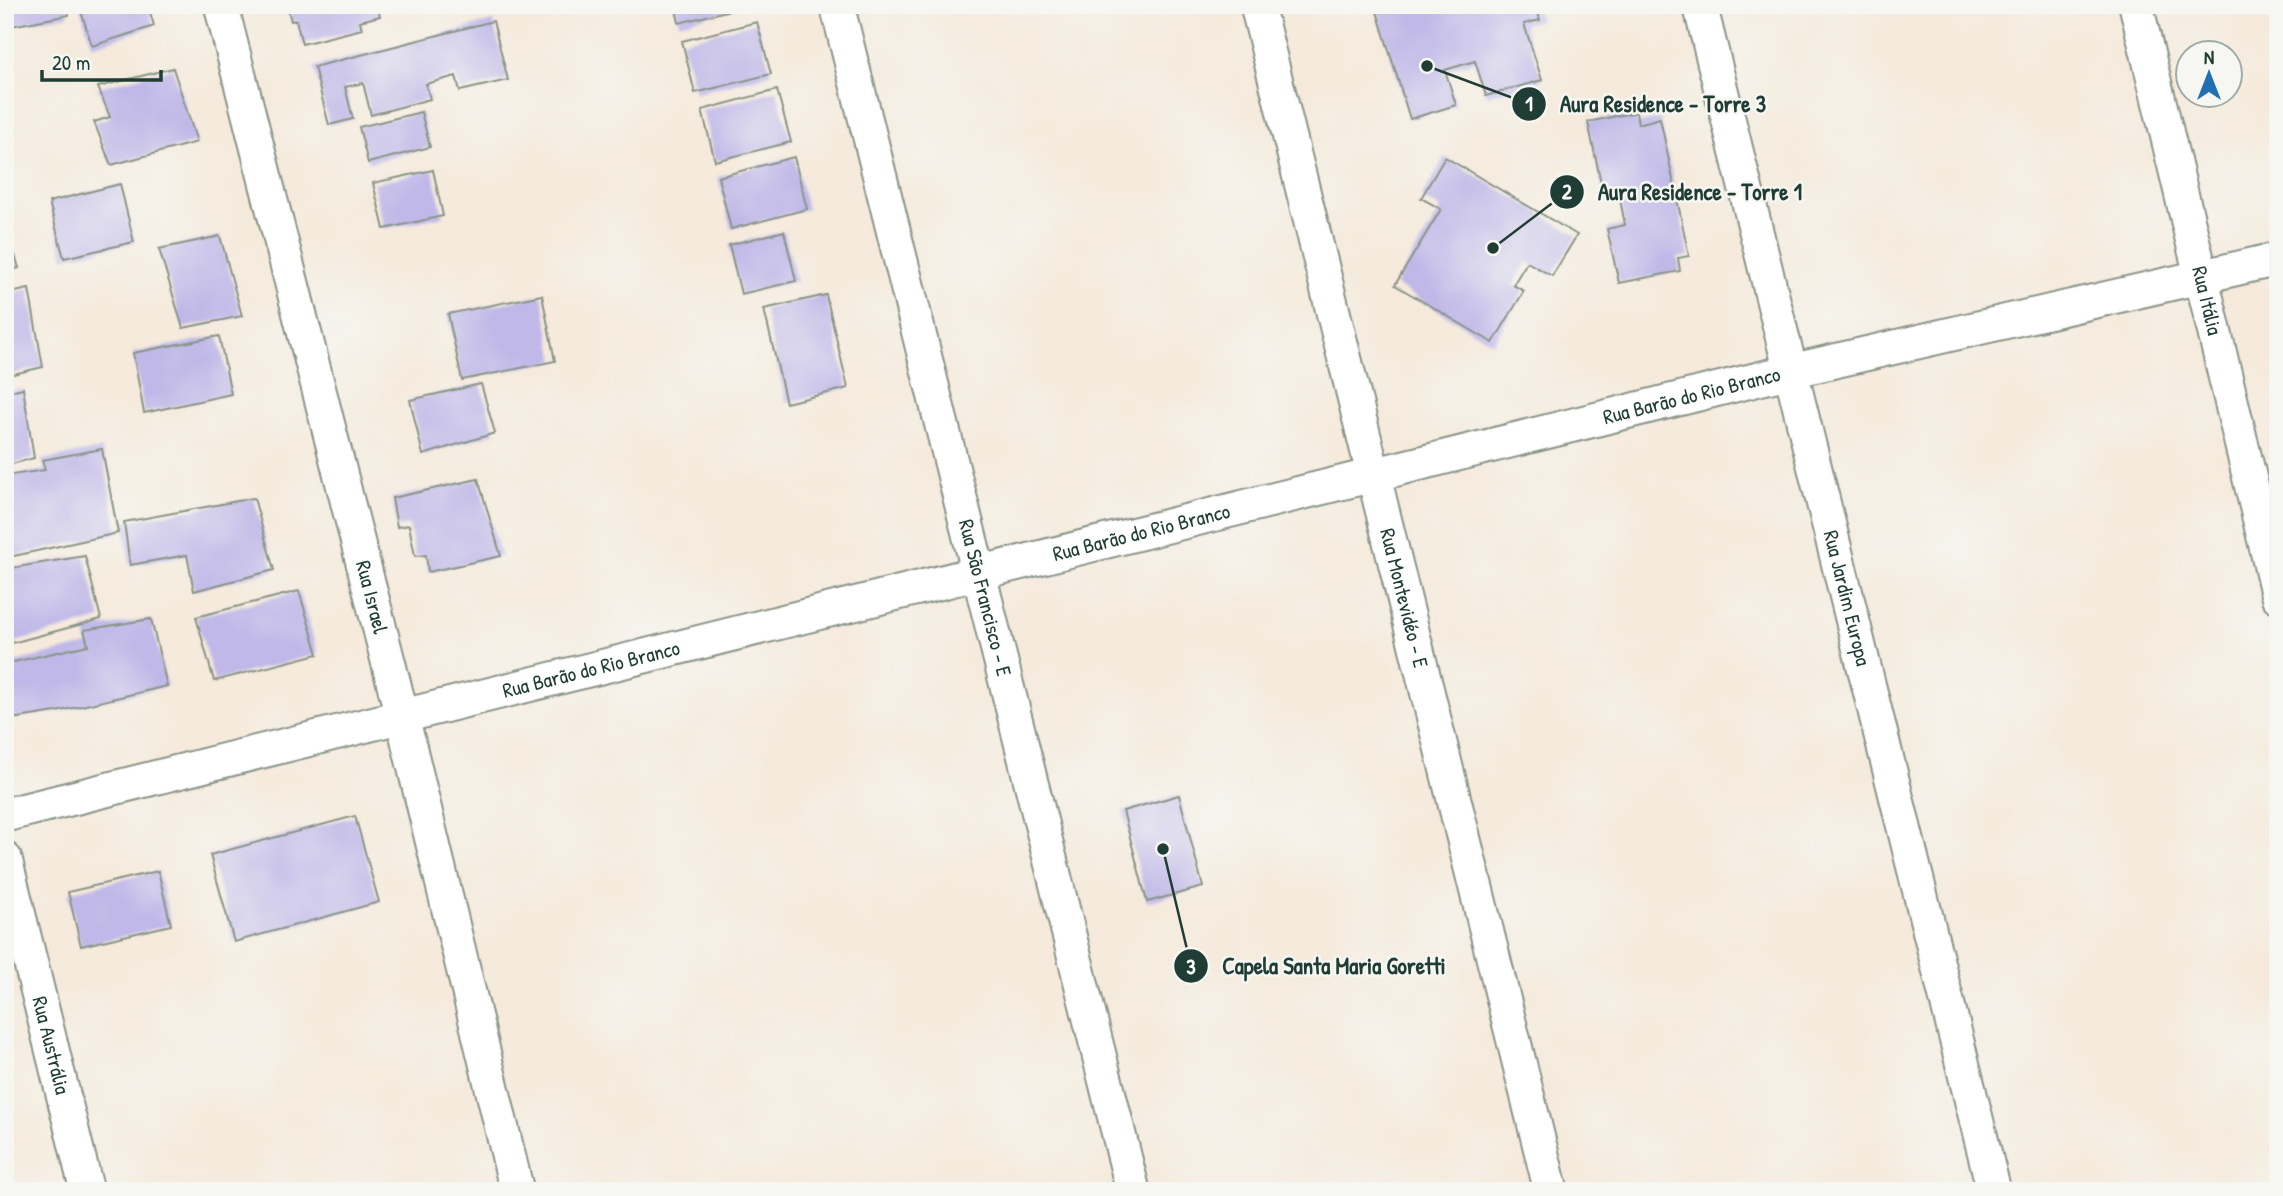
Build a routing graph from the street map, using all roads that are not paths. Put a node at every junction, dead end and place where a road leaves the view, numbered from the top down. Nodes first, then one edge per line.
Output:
1 (221, 5) edge
2 (837, 5) edge
3 (1257, 5) edge
4 (1700, 5) edge
5 (2136, 5) edge
6 (2278, 259) edge
7 (2201, 276) junction
8 (1791, 371) junction
9 (1373, 474) junction
10 (979, 571) junction
11 (2278, 596) edge
12 (402, 716) junction
13 (5, 815) edge
14 (5, 859) edge
15 (87, 1191) edge
16 (517, 1191) edge
17 (1133, 1191) edge
18 (1551, 1191) edge
19 (1994, 1191) edge

1 - 12 street, Rua Israel
2 - 10 street, Rua São Francisco - E
3 - 9 street, Rua Montevidéo - E
4 - 8 street, Rua Jardim Europa
5 - 7 street, Rua Itália
6 - 7 street, Rua Barão do Rio Branco
7 - 8 street, Rua Barão do Rio Branco
7 - 11 street, Rua Itália
8 - 9 street, Rua Barão do Rio Branco
8 - 19 street, Rua Jardim Europa
9 - 10 street, Rua Barão do Rio Branco
9 - 18 street, Rua Montevidéo - E
10 - 12 street, Rua Barão do Rio Branco
10 - 17 street, Rua São Francisco - E
12 - 13 street, Rua Barão do Rio Branco
12 - 16 street, Rua Israel
14 - 15 street, Rua Austrália

